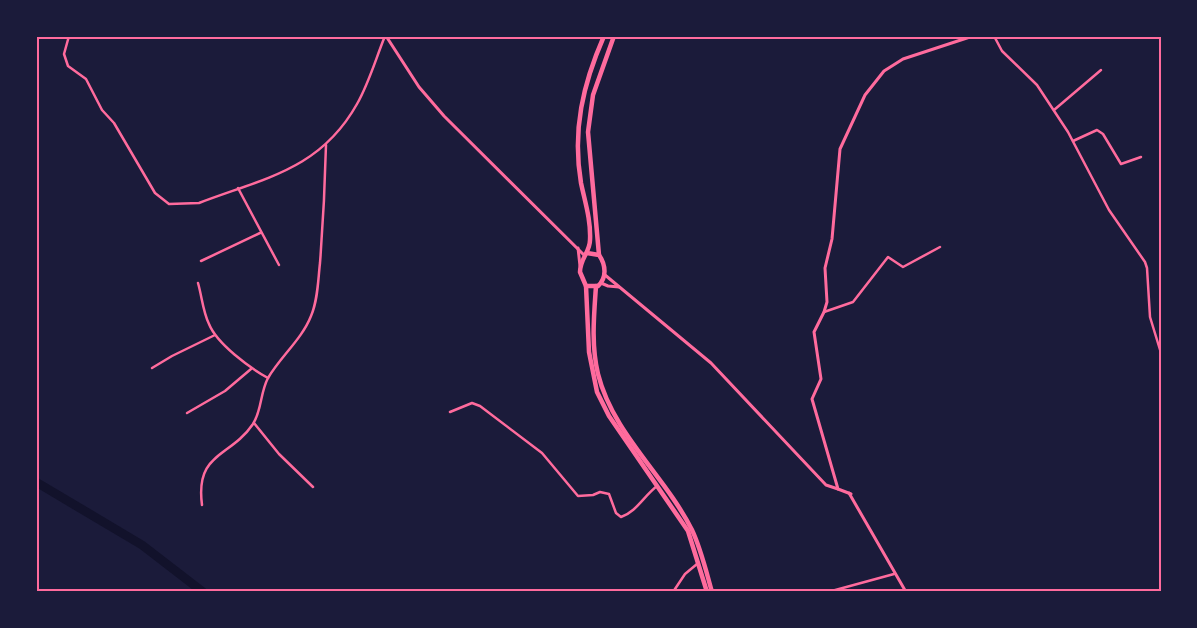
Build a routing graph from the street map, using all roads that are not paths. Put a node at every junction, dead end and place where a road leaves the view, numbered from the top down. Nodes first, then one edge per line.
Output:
1 (69, 36) edge
2 (385, 36) edge
3 (604, 36) edge
4 (614, 36) edge
5 (973, 36) edge
6 (994, 36) edge
7 (1101, 70) dead end
8 (1054, 110) junction
9 (1073, 141) junction
10 (326, 146) junction
11 (1141, 157) dead end
12 (238, 188) junction
13 (260, 233) junction
14 (578, 247) junction
15 (940, 247) dead end
16 (586, 254) junction
17 (599, 255) junction
18 (202, 261) dead end
19 (279, 265) dead end
20 (580, 268) junction
21 (605, 274) junction
22 (198, 283) dead end
23 (599, 284) junction
24 (586, 286) junction
25 (622, 288) junction
26 (824, 312) junction
27 (216, 335) junction
28 (1161, 353) edge
29 (152, 368) dead end
30 (251, 369) junction
31 (268, 378) junction
32 (450, 412) dead end
33 (187, 413) dead end
34 (254, 423) junction
35 (658, 485) junction
36 (314, 487) dead end
37 (851, 494) junction
38 (202, 505) dead end
39 (700, 563) junction
40 (894, 574) junction
41 (673, 592) edge
42 (708, 592) edge
43 (712, 592) edge
44 (828, 592) edge
45 (906, 592) edge

1 - 12 street
2 - 10 street
2 - 14 street
3 - 16 main road
4 - 17 main road
5 - 26 street
6 - 8 street
7 - 8 street
8 - 9 street
9 - 11 street
9 - 28 street
10 - 12 street
10 - 31 street
12 - 13 street
13 - 18 street
13 - 19 street
14 - 16 street
14 - 20 street
15 - 26 street
16 - 17 main road
16 - 20 main road
17 - 21 main road
20 - 24 main road
21 - 23 main road
21 - 25 street
22 - 27 street
23 - 24 main road
23 - 25 street
23 - 43 main road
24 - 35 main road
25 - 37 street
26 - 37 street
27 - 29 street
27 - 30 street
30 - 31 street
30 - 33 street
31 - 34 street
32 - 35 street
34 - 36 street
34 - 38 street
35 - 39 main road
37 - 40 street
39 - 41 street
39 - 42 main road
40 - 44 street
40 - 45 street

